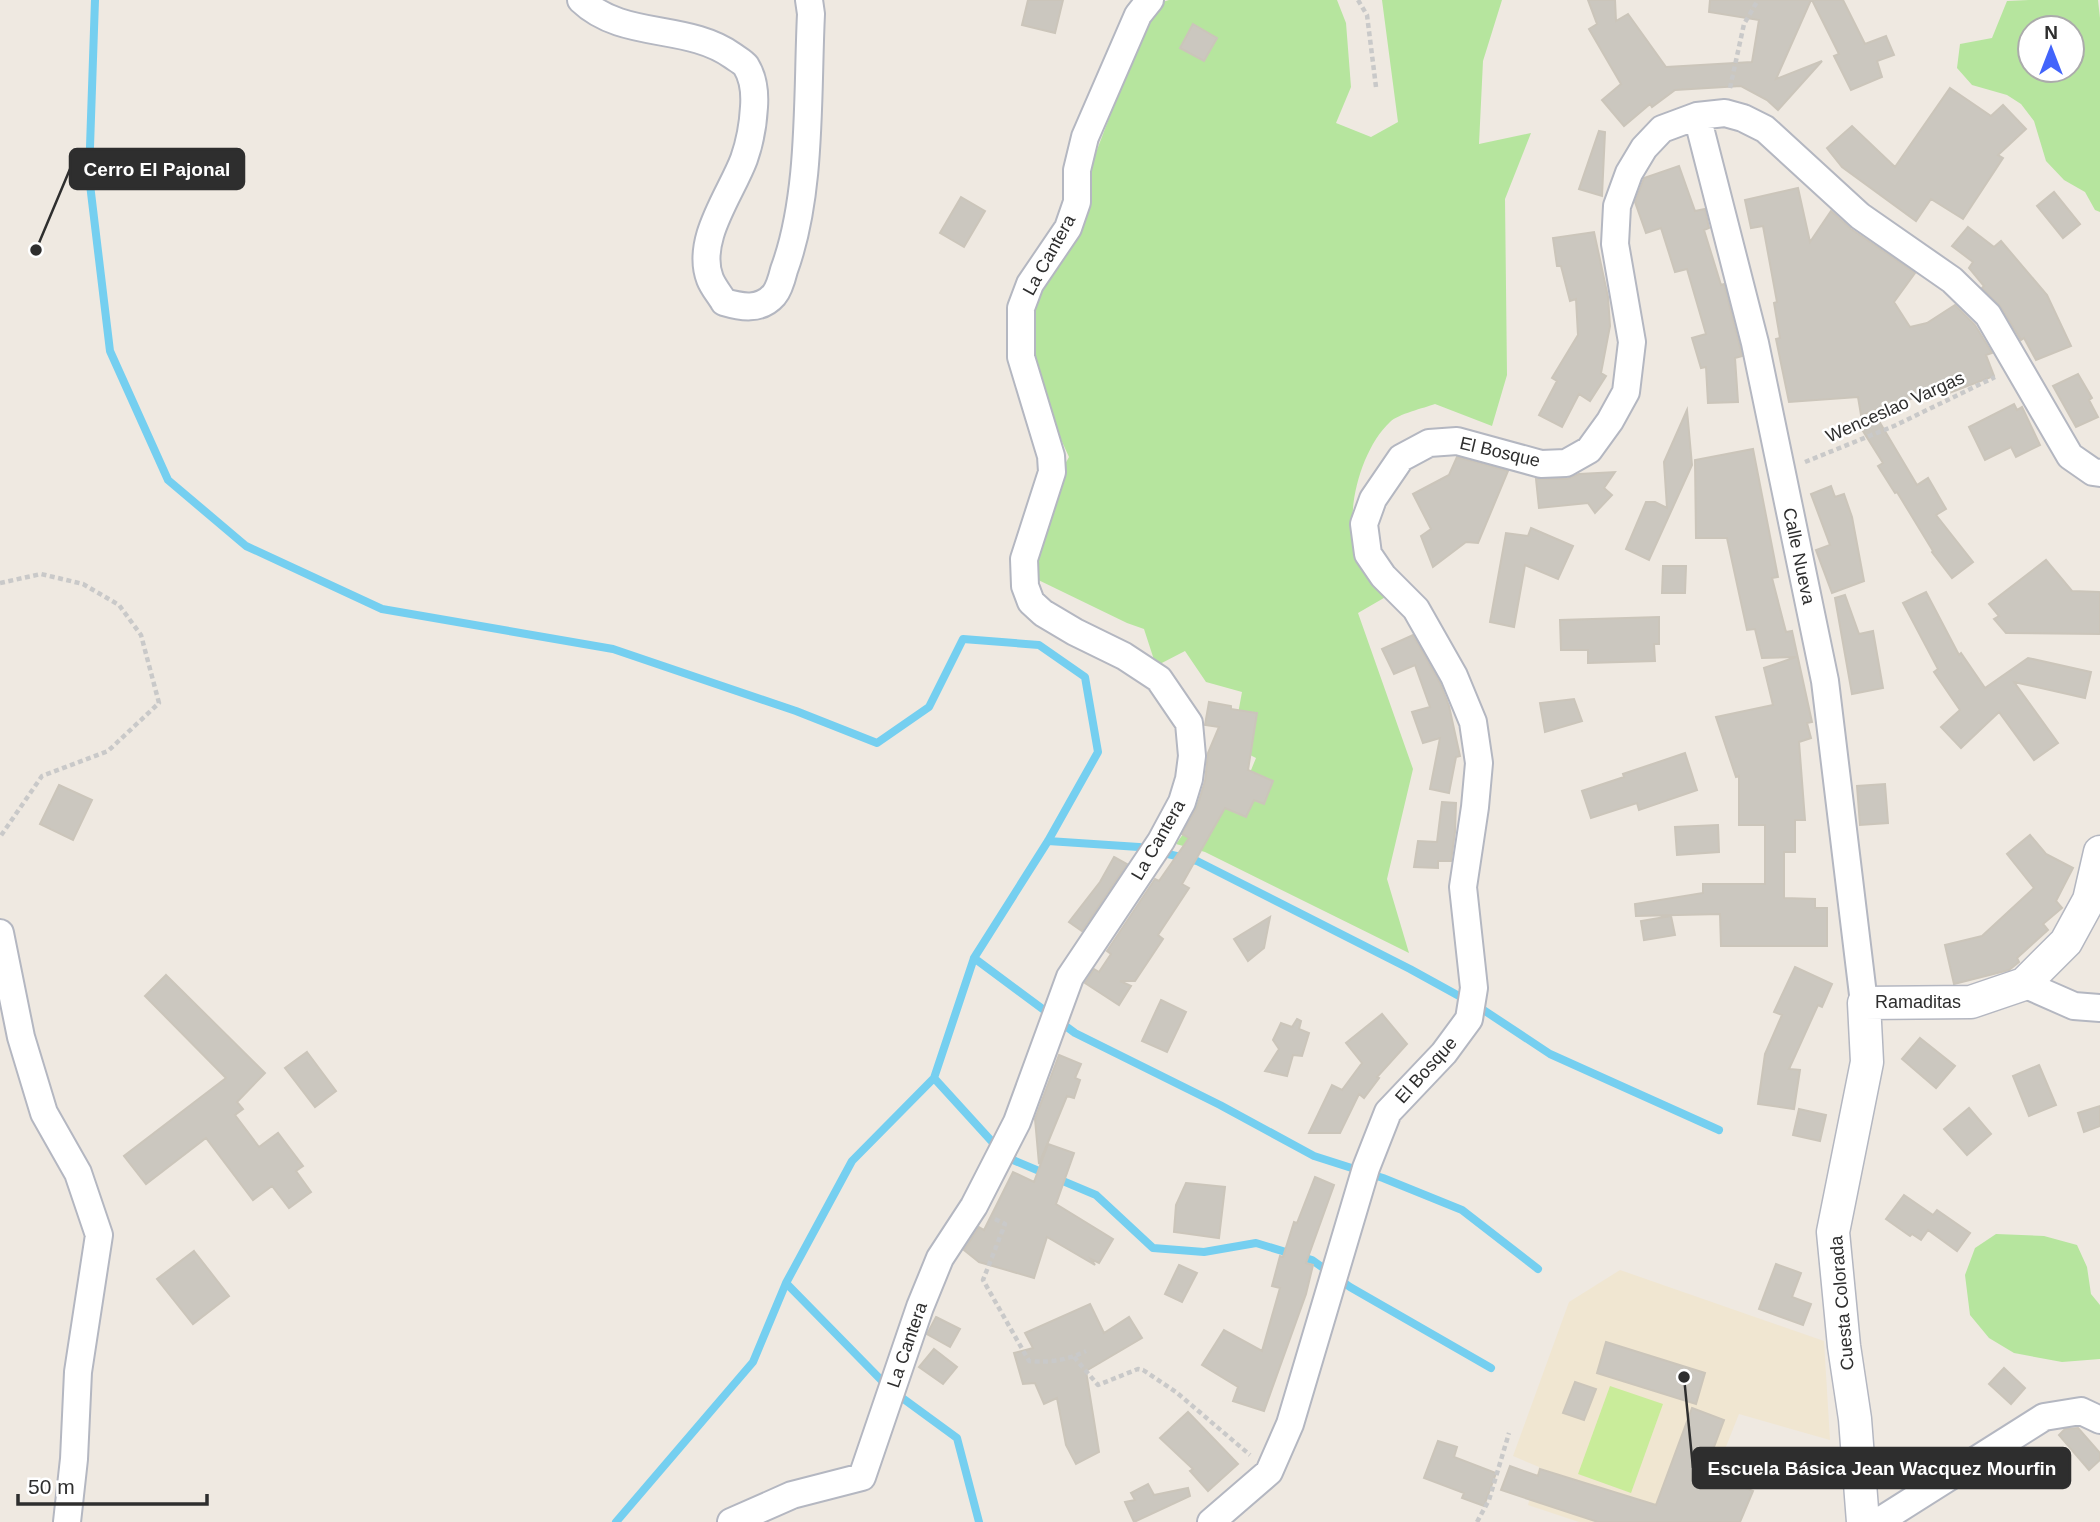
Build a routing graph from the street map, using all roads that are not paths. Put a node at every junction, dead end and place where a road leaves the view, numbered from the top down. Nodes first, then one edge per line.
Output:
1 (581, 0) edge
2 (809, 0) edge
3 (1150, 0) edge
4 (1697, 116) junction
5 (2100, 473) edge
6 (2100, 852) edge
7 (0, 933) edge
8 (2024, 984) junction
9 (1864, 1003) junction
10 (2100, 1008) edge
11 (2100, 1420) edge
12 (67, 1522) edge
13 (731, 1522) edge
14 (1211, 1522) edge
15 (1863, 1522) edge
16 (1878, 1522) edge

1 - 2 street
3 - 13 street, La Cantera
4 - 5 street, El Bosque
4 - 9 street, Calle Nueva
4 - 14 street, El Bosque
6 - 8 street, Ramaditas
7 - 12 street
8 - 9 street, Ramaditas
8 - 10 street
9 - 15 street, Cuesta Colorada
11 - 16 street

